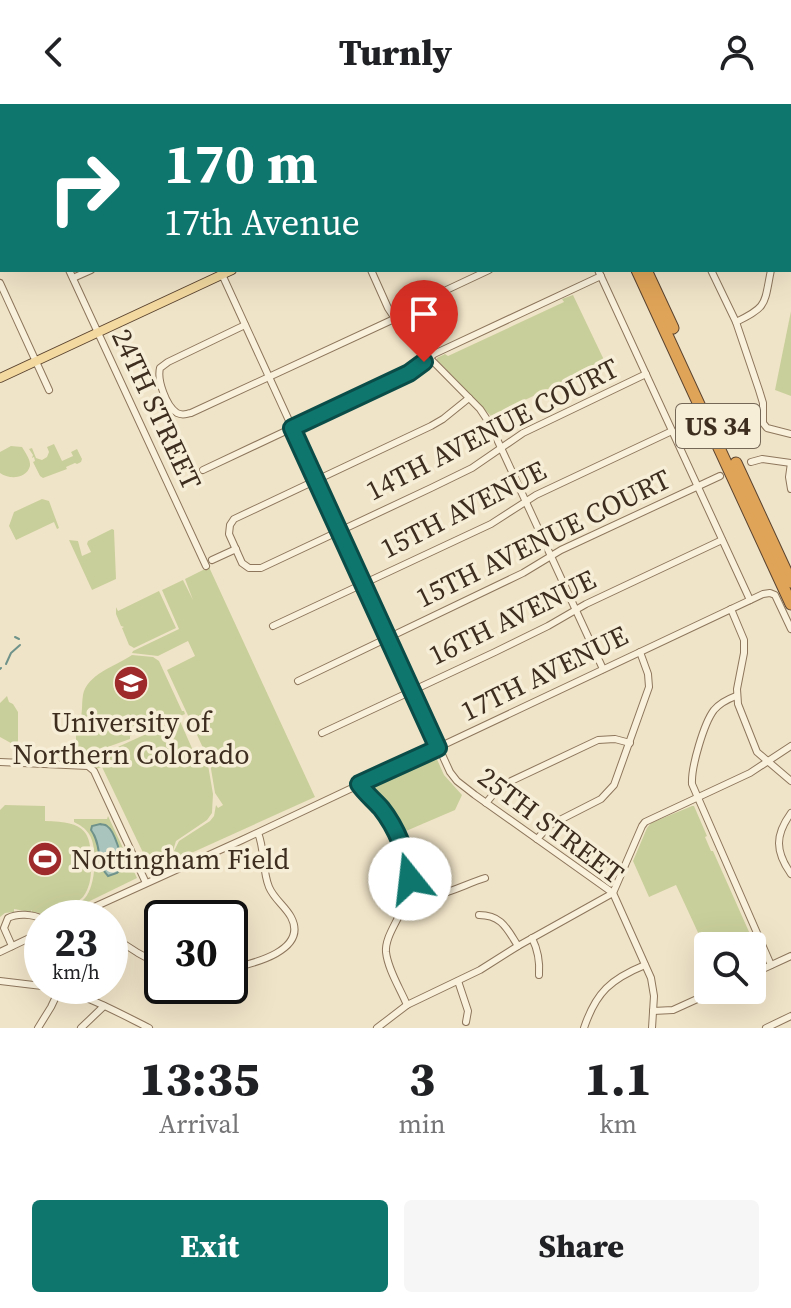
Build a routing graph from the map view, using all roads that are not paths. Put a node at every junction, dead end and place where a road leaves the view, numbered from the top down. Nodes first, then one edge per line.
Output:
1 (70, 272) edge
2 (86, 272) edge
3 (221, 272) edge
4 (372, 272) edge
5 (485, 272) edge
6 (638, 272) edge
7 (647, 272) edge
8 (712, 272) edge
9 (771, 272) edge
10 (600, 273) edge
11 (73, 278) junction
12 (0, 283) edge
13 (394, 319) junction
14 (736, 322) junction
15 (245, 325) junction
16 (97, 332) junction
17 (428, 358) junction
18 (36, 362) junction
19 (646, 374) junction
20 (269, 377) junction
21 (0, 378) edge
22 (49, 390) dead end
23 (469, 398) junction
24 (292, 428) junction
25 (672, 431) junction
26 (791, 434) edge
27 (501, 446) junction
28 (751, 462) dead end
29 (791, 463) edge
30 (203, 470) dead end
31 (720, 476) dead end
32 (316, 480) junction
33 (698, 487) junction
34 (791, 489) edge
35 (526, 501) junction
36 (340, 531) junction
37 (722, 540) junction
38 (236, 549) junction
39 (551, 555) junction
40 (212, 560) dead end
41 (206, 566) dead end
42 (364, 584) junction
43 (785, 587) edge
44 (750, 600) junction
45 (791, 604) edge
46 (731, 609) junction
47 (576, 610) junction
48 (273, 626) dead end
49 (791, 629) edge
50 (388, 638) junction
51 (640, 652) junction
52 (603, 669) junction
53 (298, 681) dead end
54 (413, 691) junction
55 (736, 696) junction
56 (322, 733) dead end
57 (630, 743) junction
58 (791, 746) edge
59 (438, 748) junction
60 (0, 762) edge
61 (767, 762) junction
62 (791, 781) edge
63 (359, 784) junction
64 (698, 798) junction
65 (486, 803) junction
66 (791, 813) edge
67 (258, 833) junction
68 (537, 839) junction
69 (791, 874) edge
70 (485, 878) dead end
71 (146, 883) junction
72 (613, 893) junction
73 (407, 894) junction
74 (113, 900) edge
75 (24, 915) edge
76 (479, 915) dead end
77 (532, 938) junction
78 (24, 940) edge
79 (12, 946) junction
80 (518, 946) junction
81 (0, 952) edge
82 (791, 956) edge
83 (248, 963) edge
84 (645, 965) junction
85 (771, 965) junction
86 (766, 967) edge
87 (539, 975) dead end
88 (0, 981) edge
89 (458, 981) junction
90 (24, 984) edge
91 (694, 1000) edge
92 (52, 1004) edge
93 (100, 1004) edge
94 (407, 1005) junction
95 (104, 1006) junction
96 (653, 1011) junction
97 (791, 1016) edge
98 (466, 1022) dead end
99 (38, 1028) edge
100 (81, 1028) edge
101 (148, 1028) edge
102 (377, 1028) edge
103 (584, 1028) edge
104 (652, 1028) edge
105 (766, 1028) edge

1 - 11 street, 24TH STREET
2 - 11 street
3 - 15 street, 25TH STREET
3 - 16 main road
4 - 13 street
5 - 13 street
6 - 43 highway, US 34
7 - 43 highway, US 34
8 - 14 street
9 - 14 street
10 - 17 street
10 - 19 street
11 - 16 street, 24TH STREET
12 - 18 street
13 - 17 street
13 - 20 street
14 - 26 street
15 - 20 street, 25TH STREET
15 - 20 street
16 - 18 main road
16 - 41 street, 24TH STREET
17 - 23 street
17 - 24 street
18 - 21 main road
18 - 22 street
19 - 25 street
19 - 27 street, 14TH AVENUE COURT
20 - 24 street, 25TH STREET
23 - 27 street
23 - 32 street
24 - 30 street
24 - 32 street, 25TH STREET
25 - 33 street
25 - 35 street, 15TH AVENUE
27 - 35 street
27 - 36 street, 14TH AVENUE COURT
28 - 29 street
29 - 34 street
31 - 33 street, 15TH AVENUE COURT
32 - 36 street, 25TH STREET
32 - 38 street
33 - 37 street
33 - 39 street, 15TH AVENUE COURT
35 - 39 street
35 - 42 street, 15TH AVENUE
36 - 38 street, 14TH AVENUE COURT
36 - 42 street, 25TH STREET
37 - 44 street
37 - 47 street, 16TH AVENUE
38 - 40 street
39 - 47 street
39 - 50 street, 15TH AVENUE COURT
42 - 48 street, 15TH AVENUE
42 - 50 street, 25TH STREET
43 - 44 street, 17TH AVENUE
43 - 45 highway, US 34
43 - 49 street
44 - 46 street, 17TH AVENUE
46 - 51 street, 17TH AVENUE
46 - 55 street
47 - 52 street
47 - 54 street, 16TH AVENUE
50 - 53 street, 15TH AVENUE COURT
50 - 54 street, 25TH STREET
51 - 52 street, 17TH AVENUE
51 - 57 street
52 - 59 street, 17TH AVENUE
54 - 56 street, 16TH AVENUE
54 - 59 street, 25TH STREET
55 - 61 street
55 - 64 street
57 - 65 street
57 - 68 street
58 - 61 street
59 - 63 street, 17TH AVENUE
59 - 65 street, 25TH STREET
60 - 71 street
61 - 62 street
61 - 64 street
63 - 67 street, 17TH AVENUE
63 - 73 street
64 - 72 street
64 - 85 street
65 - 68 street, 25TH STREET
66 - 69 street
67 - 71 street, 17TH AVENUE
67 - 83 street
68 - 72 street, 25TH STREET
70 - 73 street
71 - 74 street, 17TH AVENUE
72 - 77 street
72 - 84 street, 25TH STREET
73 - 94 street
75 - 79 street
76 - 80 street
77 - 80 street
77 - 87 street
78 - 79 street
79 - 81 street
80 - 89 street
82 - 85 street
84 - 96 street, 25TH STREET
84 - 103 street
85 - 86 street
88 - 90 street
89 - 94 street
89 - 98 street
91 - 96 street
92 - 99 street
93 - 95 street
94 - 102 street
95 - 100 street
95 - 101 street
96 - 104 street, 25TH STREET
97 - 105 street

